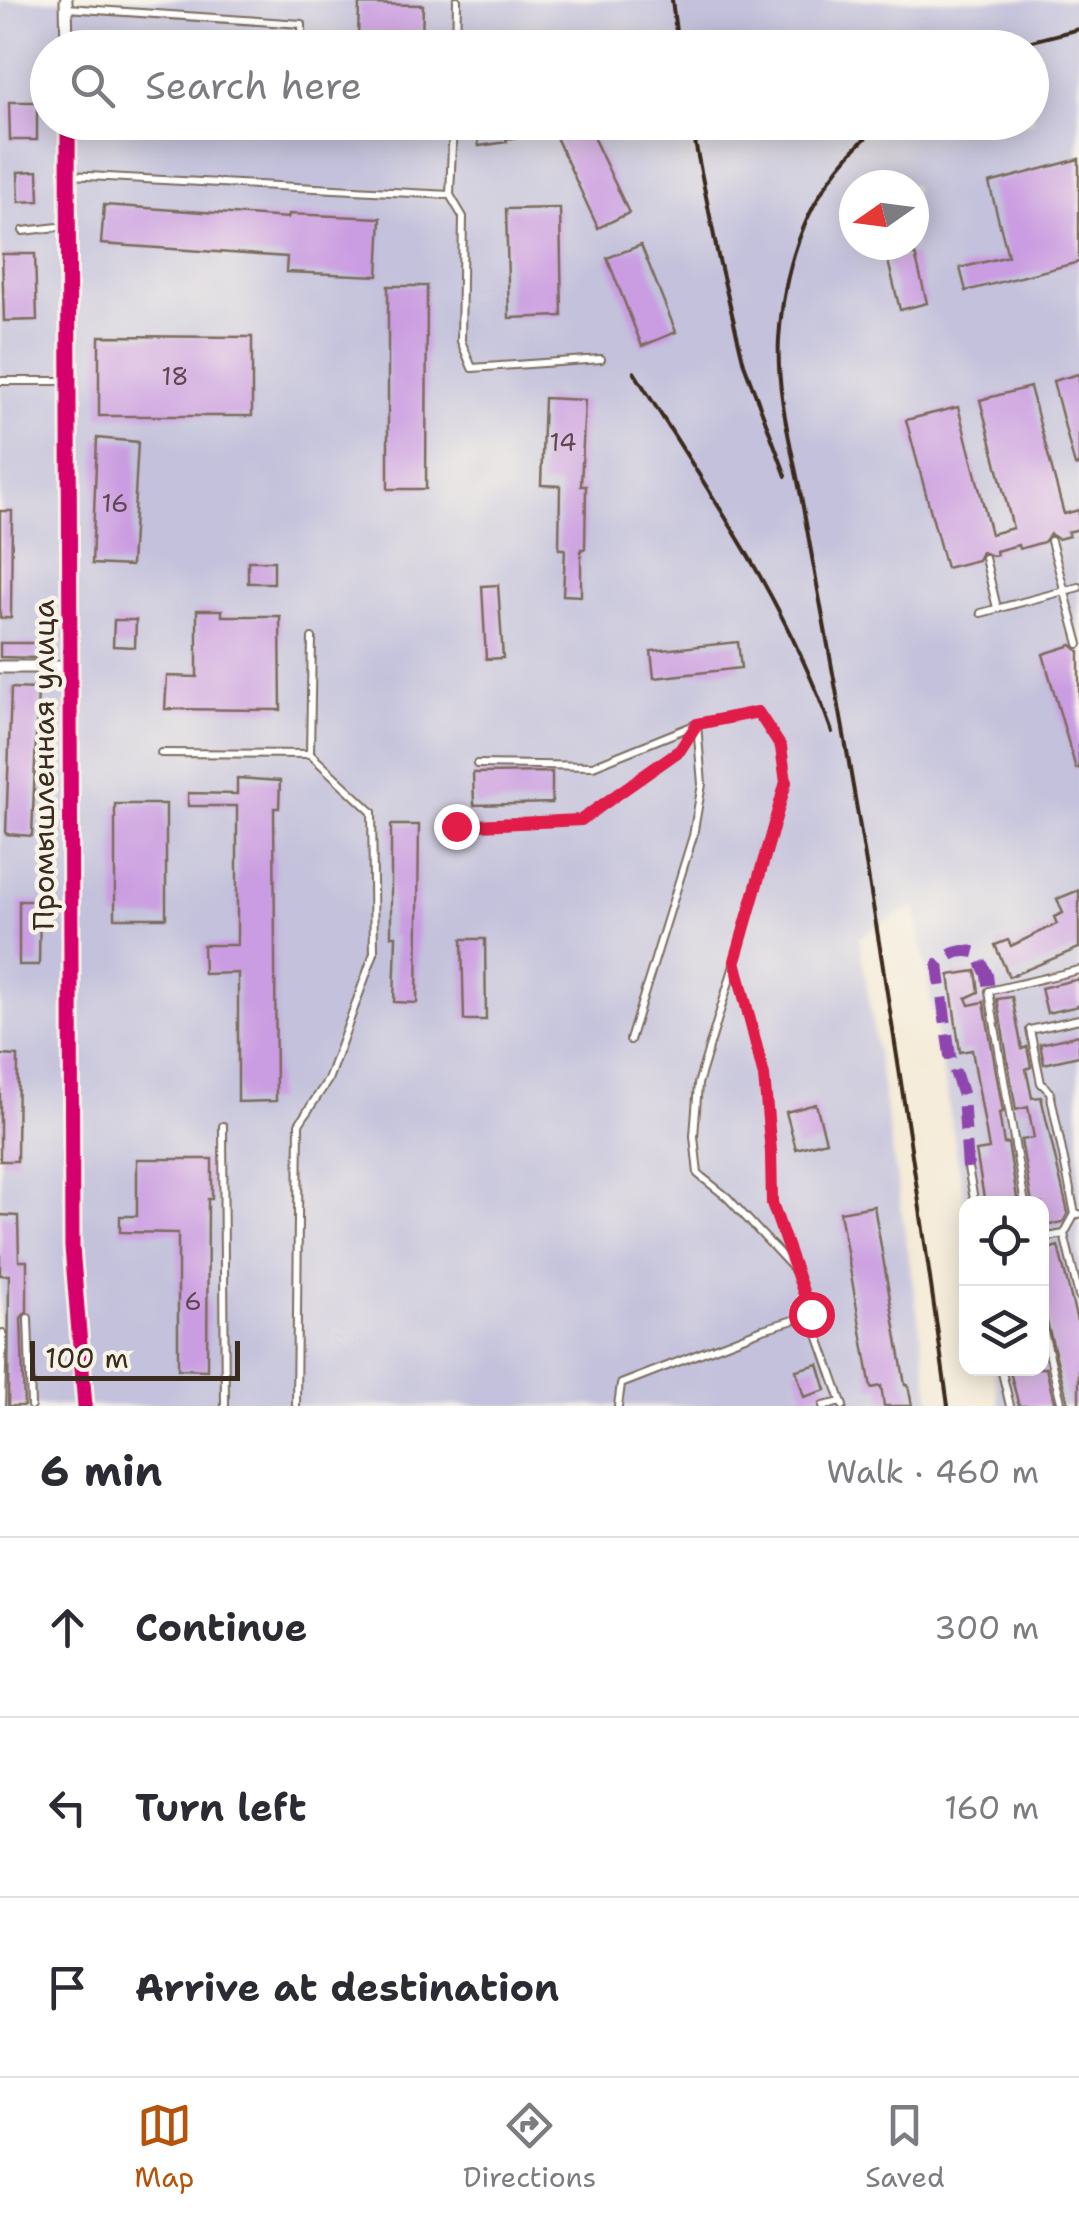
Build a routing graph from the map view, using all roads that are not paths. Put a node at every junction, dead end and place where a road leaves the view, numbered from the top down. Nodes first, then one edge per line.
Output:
1 (457, 0) edge
2 (66, 4) edge
3 (67, 30) edge
4 (302, 30) edge
5 (456, 30) edge
6 (69, 140) edge
7 (452, 140) edge
8 (70, 175) junction
9 (450, 195) junction
10 (71, 226) junction
11 (24, 232) dead end
12 (601, 358) dead end
13 (70, 380) junction
14 (0, 382) edge
15 (1051, 541) dead end
16 (984, 558) dead end
17 (1079, 587) edge
18 (1065, 590) junction
19 (997, 608) junction
20 (981, 613) dead end
21 (312, 638) dead end
22 (1078, 644) edge
23 (0, 666) edge
24 (70, 666) junction
25 (697, 724) junction
26 (161, 753) dead end
27 (310, 754) junction
28 (477, 764) dead end
29 (456, 826) dead end
30 (735, 961) junction
31 (1079, 970) edge
32 (1079, 1019) edge
33 (630, 1040) dead end
34 (223, 1126) dead end
35 (968, 1168) dead end
36 (973, 1196) edge
37 (1024, 1196) edge
38 (1077, 1214) edge
39 (1064, 1234) junction
40 (1049, 1237) edge
41 (796, 1270) junction
42 (1079, 1296) edge
43 (811, 1314) junction
44 (28, 1318) dead end
45 (3, 1333) dead end
46 (1049, 1353) edge
47 (1003, 1376) edge
48 (842, 1404) edge
49 (1, 1406) edge
50 (31, 1406) edge
51 (84, 1406) edge
52 (226, 1406) edge
53 (296, 1406) edge
54 (618, 1406) edge
55 (824, 1406) edge
56 (1010, 1406) edge
57 (1062, 1406) edge

1 - 5 lane
2 - 3 street
2 - 4 lane
6 - 8 street, Промышленная улица
7 - 9 lane
8 - 9 lane
8 - 10 street, Промышленная улица
9 - 12 lane
10 - 11 lane
10 - 13 street, Промышленная улица
13 - 14 lane
13 - 24 street, Промышленная улица
15 - 18 lane
16 - 19 lane
17 - 18 lane
18 - 19 lane
18 - 22 lane
19 - 20 lane
21 - 27 lane
23 - 24 street
24 - 51 street, Промышленная улица
25 - 28 lane
25 - 29 lane
25 - 30 lane
25 - 33 lane
26 - 27 lane
27 - 53 lane
30 - 41 lane
30 - 41 lane
31 - 37 lane
32 - 38 lane
34 - 52 lane
35 - 36 lane
38 - 39 lane
39 - 40 lane
39 - 42 lane
41 - 43 lane
43 - 48 lane
43 - 54 lane
44 - 50 lane
45 - 49 lane
46 - 57 lane
47 - 56 lane
48 - 55 lane

